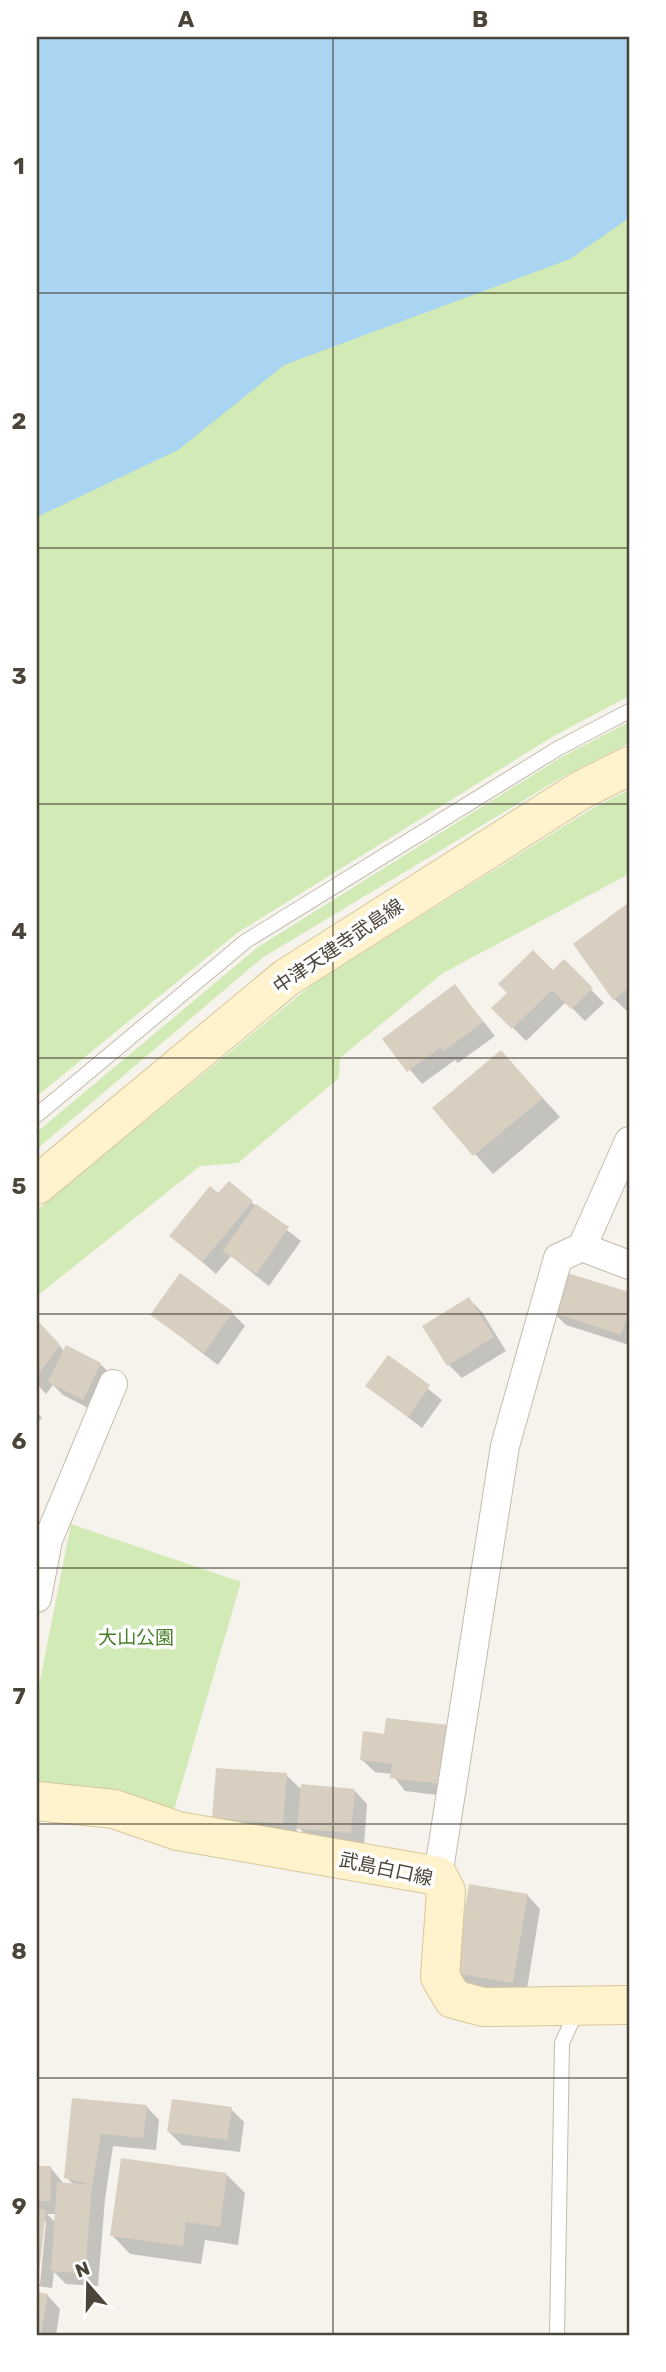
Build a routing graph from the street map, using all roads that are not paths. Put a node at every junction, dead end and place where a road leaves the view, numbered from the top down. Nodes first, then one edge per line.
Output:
1 (629, 711) edge
2 (629, 766) edge
3 (37, 1115) edge
4 (629, 1141) edge
5 (37, 1185) edge
6 (582, 1247) junction
7 (629, 1265) edge
8 (113, 1384) dead end
9 (37, 1598) edge
10 (37, 1801) edge
11 (438, 1876) junction
12 (629, 2005) edge
13 (579, 2007) junction
14 (557, 2335) edge

1 - 3 lane
2 - 5 main road, 中津天建寺武島線
4 - 6 street
6 - 7 street
6 - 11 street
8 - 9 street
10 - 11 main road, 武島白口線
11 - 13 main road, 武島白口線
12 - 13 main road, 武島白口線
13 - 14 lane

